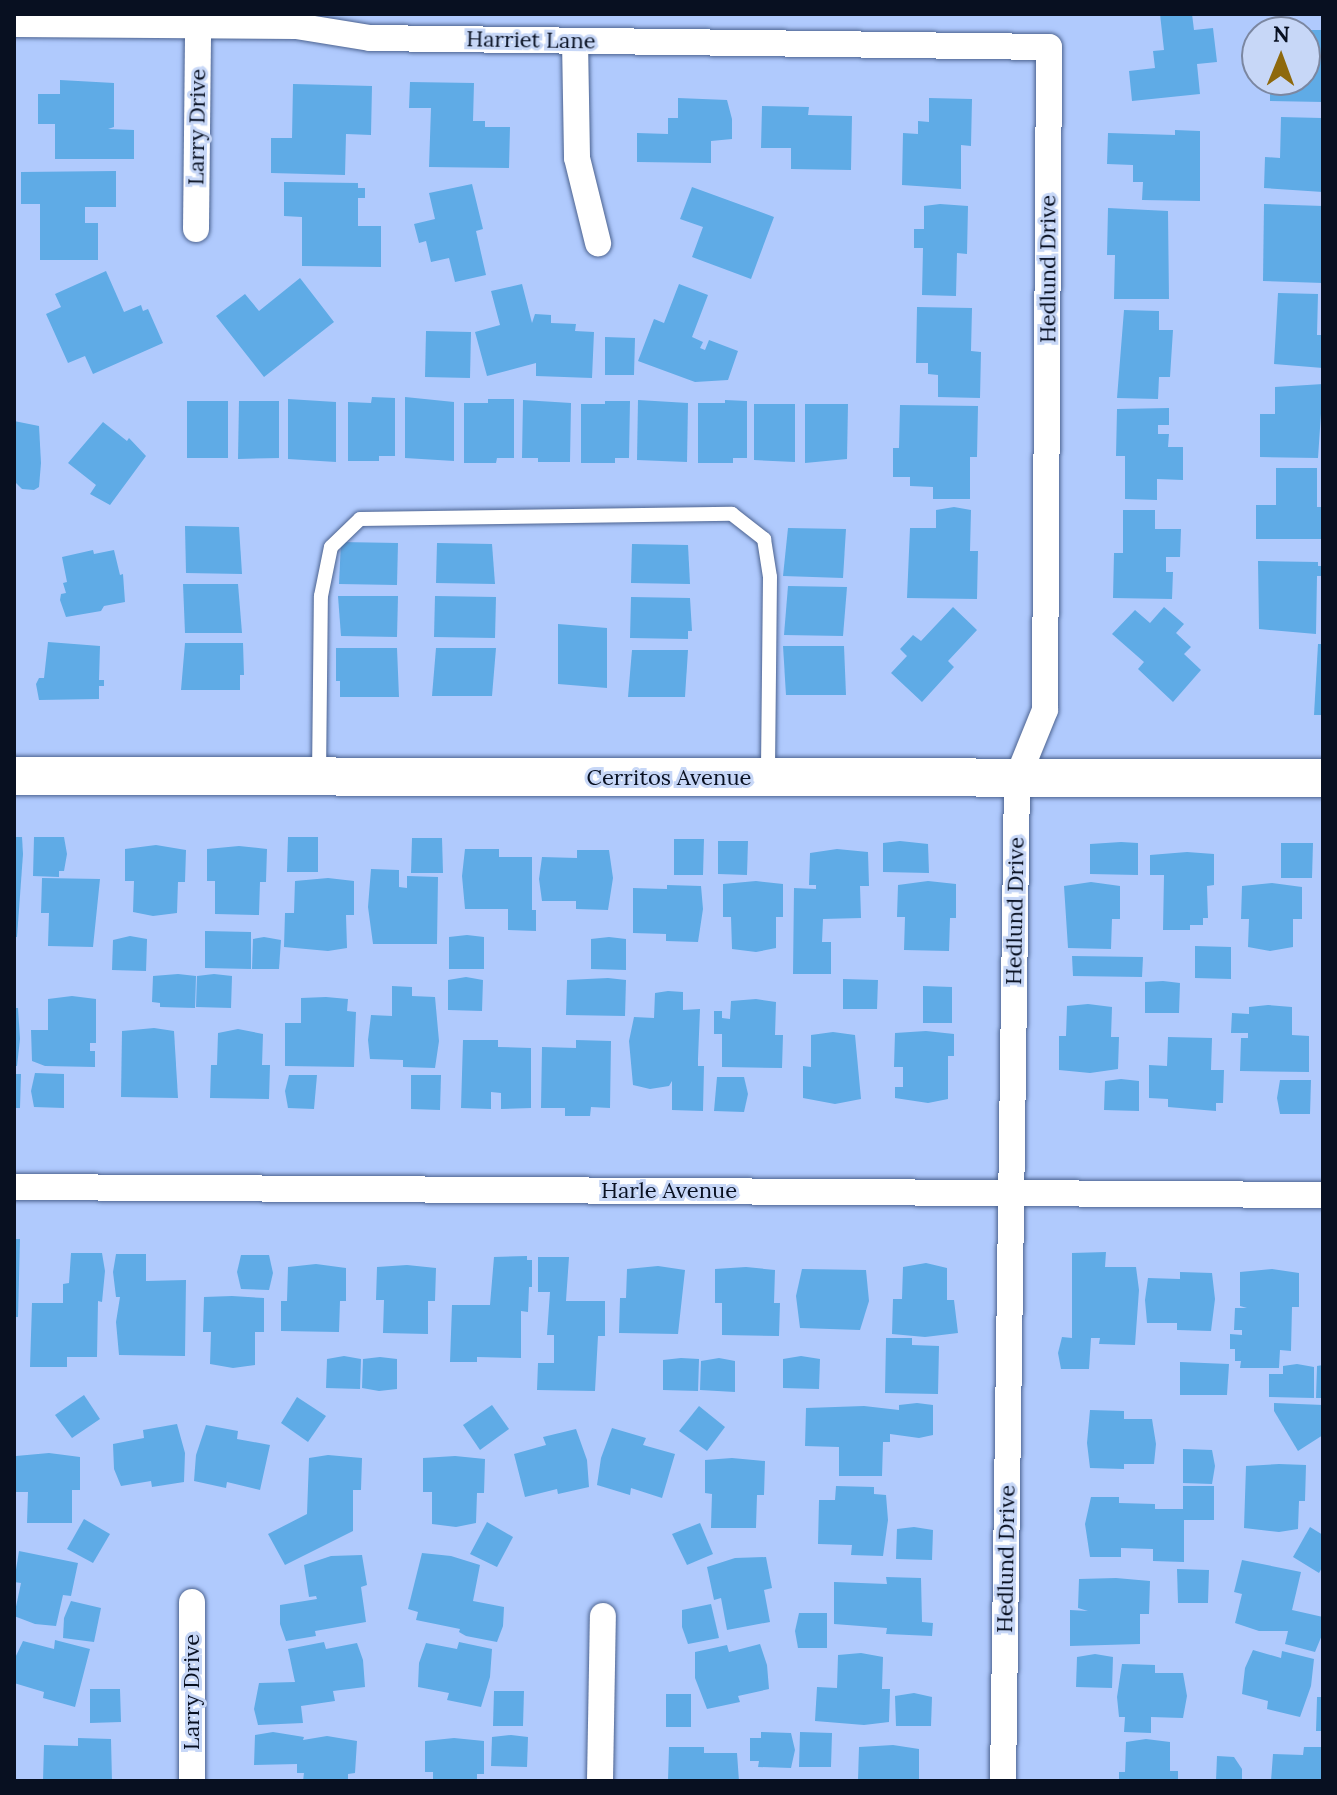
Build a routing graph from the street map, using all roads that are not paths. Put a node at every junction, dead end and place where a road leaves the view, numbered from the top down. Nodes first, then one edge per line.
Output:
1 (14, 24) edge
2 (198, 25) junction
3 (575, 41) junction
4 (1049, 47) joint
5 (196, 229) dead end
6 (598, 243) dead end
7 (14, 776) edge
8 (319, 777) junction
9 (1323, 778) edge
10 (768, 779) junction
11 (1017, 779) junction
12 (14, 1187) edge
13 (1009, 1193) junction
14 (1323, 1195) edge
15 (192, 1602) dead end
16 (603, 1616) dead end
17 (192, 1781) edge
18 (600, 1781) edge
19 (1003, 1781) edge

1 - 2 street, Harriet Lane
2 - 3 street, Harriet Lane
2 - 5 street, Larry Drive
3 - 4 street, Harriet Lane
3 - 6 street
4 - 11 street, Hedlund Drive
7 - 8 street, Cerritos Avenue
8 - 10 street, Cerritos Avenue
8 - 10 lane
9 - 11 street, Cerritos Avenue
10 - 11 street, Cerritos Avenue
11 - 13 street, Hedlund Drive
12 - 13 street, Harle Avenue
13 - 14 street, Harle Avenue
13 - 19 street, Hedlund Drive
15 - 17 street, Larry Drive
16 - 18 street

